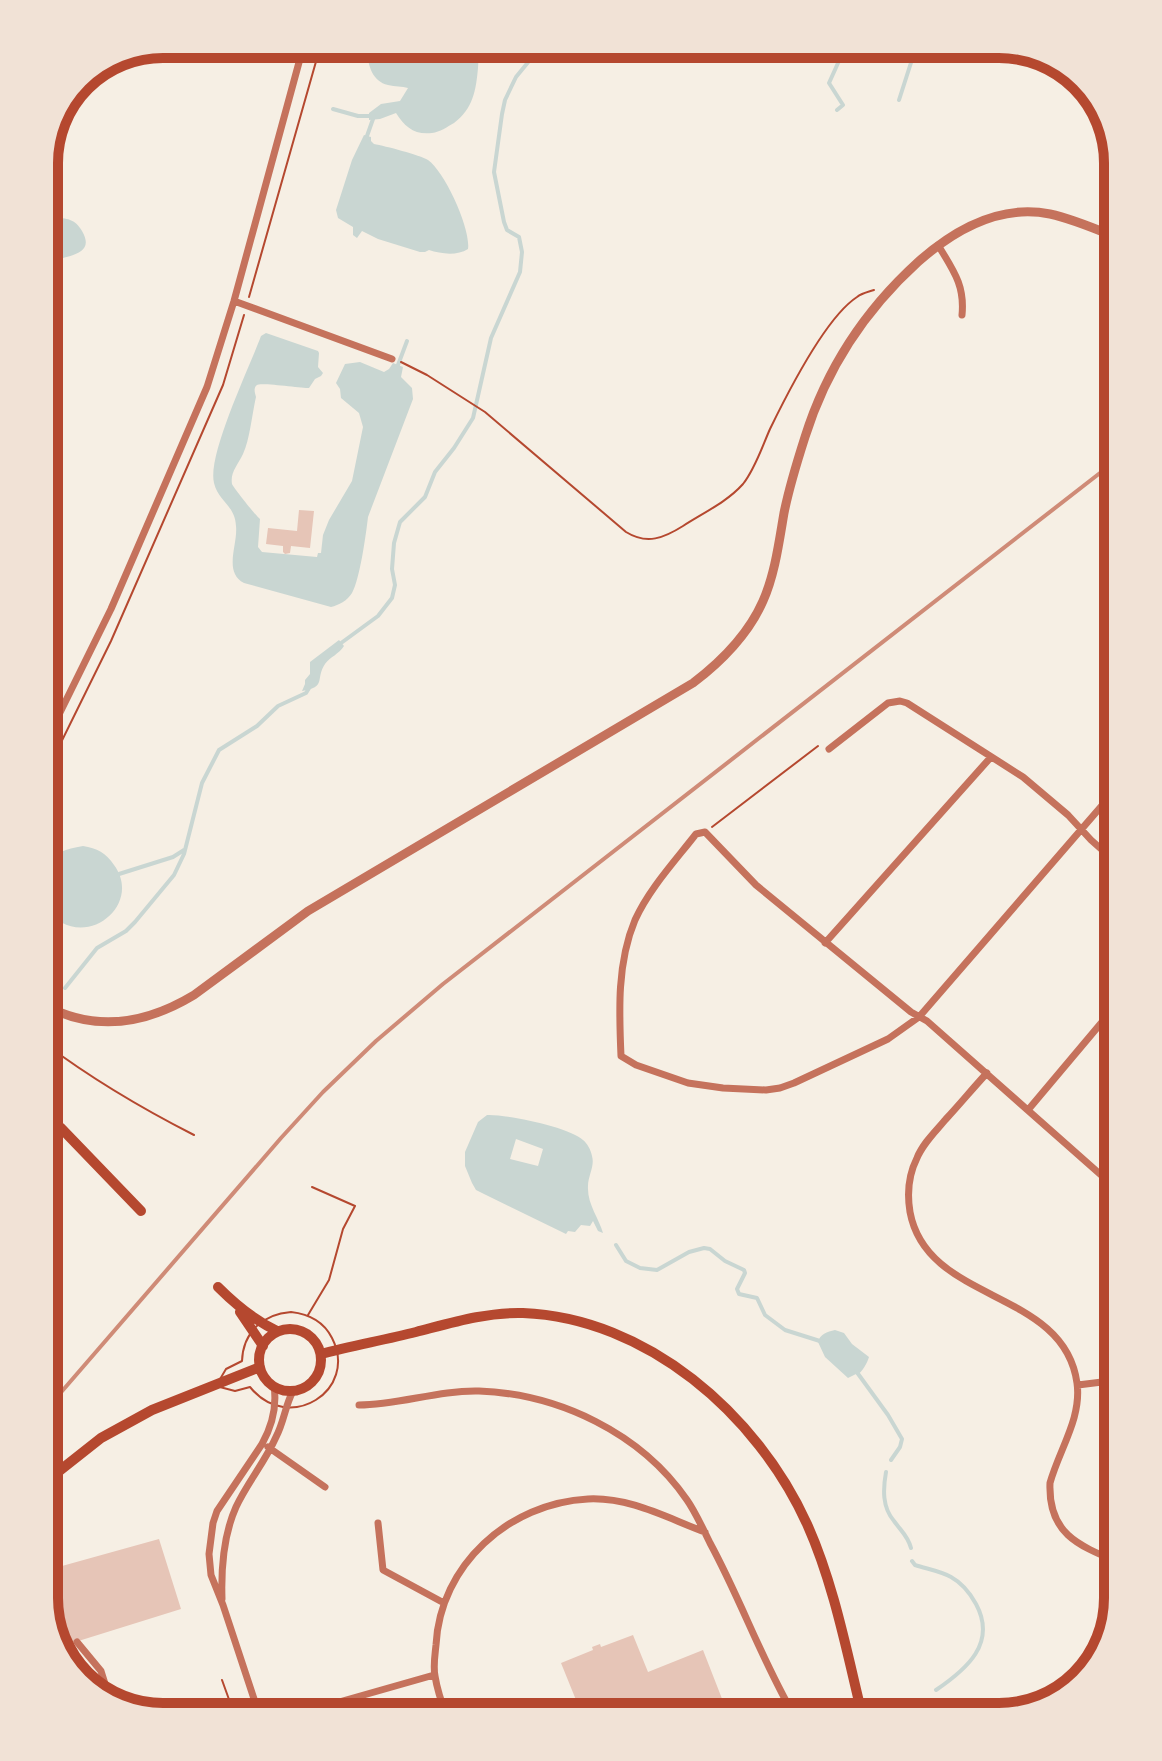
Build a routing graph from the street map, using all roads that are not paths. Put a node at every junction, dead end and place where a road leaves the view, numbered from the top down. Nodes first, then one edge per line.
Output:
1 (300, 58) edge
2 (1104, 233) edge
3 (938, 245) junction
4 (234, 301) junction
5 (962, 315) dead end
6 (392, 359) dead end
7 (58, 717) edge
8 (829, 749) dead end
9 (991, 757) junction
10 (1104, 803) edge
11 (1081, 828) junction
12 (1104, 852) edge
13 (825, 943) junction
14 (58, 1012) edge
15 (919, 1017) junction
16 (1104, 1020) edge
17 (987, 1073) junction
18 (1028, 1110) junction
19 (58, 1123) edge
20 (58, 1126) edge
21 (61, 1128) junction
22 (1104, 1178) edge
23 (141, 1211) dead end
24 (218, 1287) dead end
25 (256, 1327) junction
26 (277, 1331) junction
27 (263, 1346) junction
28 (321, 1354) junction
29 (260, 1367) junction
30 (1104, 1382) edge
31 (1078, 1385) junction
32 (274, 1386) junction
33 (293, 1391) junction
34 (359, 1405) dead end
35 (262, 1444) junction
36 (270, 1449) junction
37 (58, 1472) edge
38 (325, 1487) dead end
39 (378, 1523) dead end
40 (705, 1532) junction
41 (1104, 1556) edge
42 (444, 1603) junction
43 (223, 1605) junction
44 (77, 1642) dead end
45 (434, 1675) junction
46 (106, 1686) edge
47 (255, 1703) edge
48 (336, 1703) edge
49 (443, 1703) edge
50 (787, 1703) edge
51 (861, 1703) edge

1 - 4 street
2 - 3 street
3 - 5 street
3 - 14 street
4 - 6 street
4 - 7 street
8 - 9 street
9 - 11 street
9 - 13 street
10 - 11 street
11 - 12 street
11 - 15 street
13 - 15 street
13 - 15 street
15 - 17 street
16 - 18 street
17 - 18 street
17 - 31 street
18 - 22 street
19 - 21 main road
20 - 21 main road
21 - 23 main road
24 - 25 main road
25 - 26 main road
25 - 27 main road
26 - 27 main road
26 - 28 main road
27 - 29 main road
28 - 33 main road
28 - 51 main road
29 - 32 main road
29 - 37 main road
30 - 31 street
31 - 41 street
32 - 33 main road
32 - 35 street
33 - 36 street
34 - 40 street
35 - 36 street
35 - 43 street
36 - 38 street
36 - 43 street
39 - 42 street
40 - 42 street
40 - 50 street
42 - 45 street
43 - 47 street
44 - 46 street
45 - 48 street
45 - 49 street

